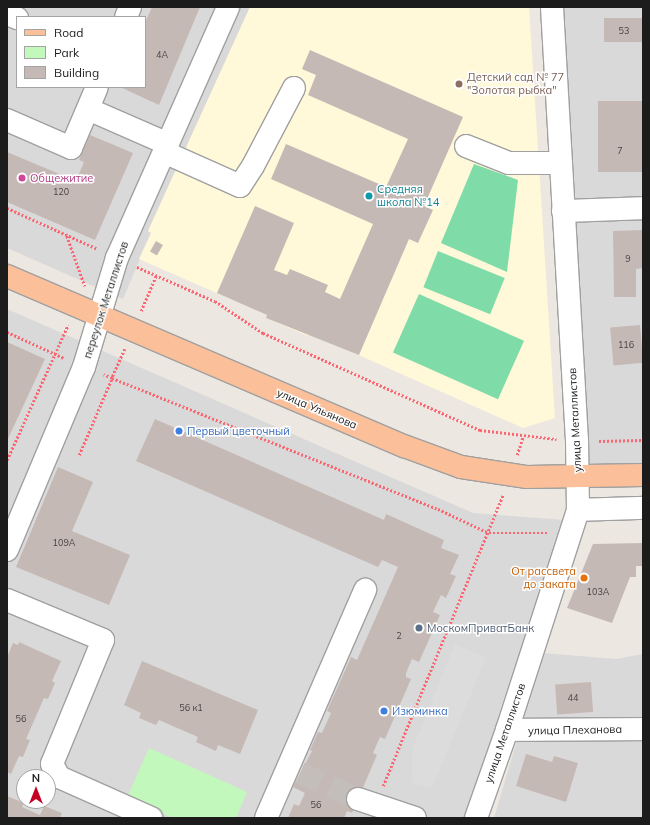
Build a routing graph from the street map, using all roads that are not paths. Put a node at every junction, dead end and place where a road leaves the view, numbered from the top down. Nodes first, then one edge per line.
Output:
1 (228, 7) edge
2 (552, 7) edge
3 (97, 88) edge
4 (294, 88) dead end
5 (88, 109) junction
6 (7, 120) edge
7 (466, 146) dead end
8 (166, 148) junction
9 (560, 162) junction
10 (643, 208) edge
11 (563, 211) junction
12 (7, 276) edge
13 (99, 316) junction
14 (643, 474) edge
15 (578, 477) junction
16 (643, 508) edge
17 (578, 510) junction
18 (14, 514) edge
19 (7, 550) edge
20 (364, 590) dead end
21 (7, 600) edge
22 (643, 729) edge
23 (507, 730) junction
24 (366, 801) tunnel mouth
25 (151, 818) edge
26 (266, 818) edge
27 (415, 818) edge
28 (476, 818) edge

1 - 8 street, переулок Металлистов
2 - 9 street, улица Металлистов
3 - 5 street
4 - 8 street
5 - 6 street
5 - 8 street
7 - 9 street
8 - 13 street, переулок Металлистов
9 - 11 street, улица Металлистов
10 - 11 street
11 - 15 street, улица Металлистов
12 - 13 main road, улица Ульянова
13 - 15 main road, улица Ульянова
13 - 18 street, переулок Металлистов
14 - 15 main road, улица Ульянова
15 - 17 street, улица Металлистов
16 - 17 street
17 - 23 street, улица Металлистов
18 - 19 street, переулок Металлистов
20 - 26 street
21 - 25 street
22 - 23 street, улица Плеханова
23 - 28 street, улица Металлистов
24 - 27 street

